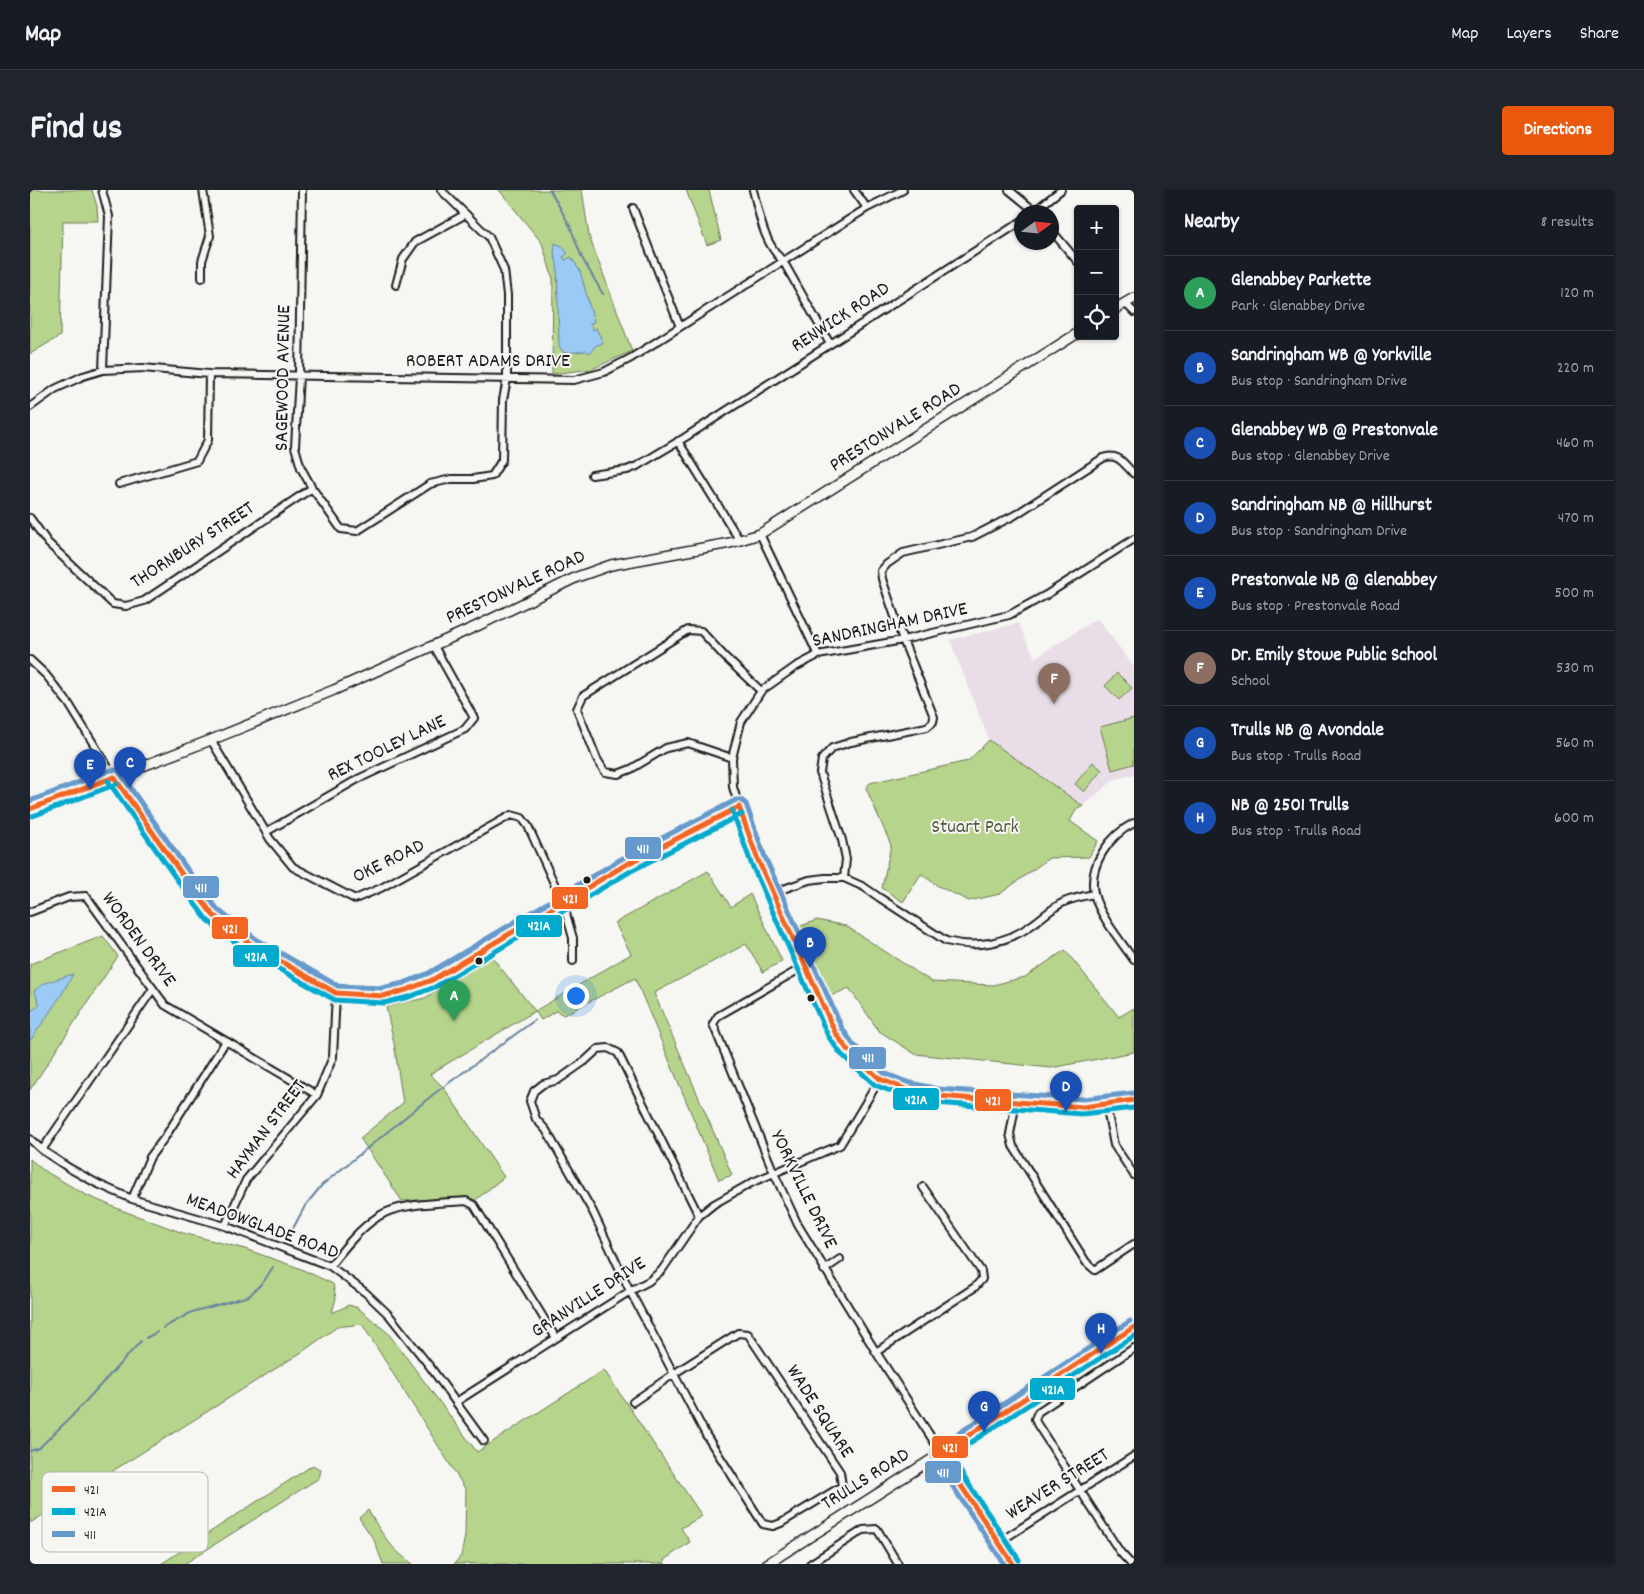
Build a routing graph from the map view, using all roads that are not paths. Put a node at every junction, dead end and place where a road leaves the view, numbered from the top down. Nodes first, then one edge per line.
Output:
1 (102, 190) edge
2 (204, 190) edge
3 (302, 190) edge
4 (441, 190) edge
5 (753, 190) edge
6 (854, 190) edge
7 (904, 190) edge
8 (1009, 190) edge
9 (1061, 190) edge
10 (1027, 205) edge
11 (1043, 205) edge
12 (633, 208) dead end
13 (867, 208) junction
14 (466, 214) junction
15 (1014, 225) edge
16 (1059, 239) edge
17 (1074, 257) edge
18 (783, 261) junction
19 (202, 278) dead end
20 (396, 285) dead end
21 (1134, 298) edge
22 (1125, 304) junction
23 (1119, 307) edge
24 (1134, 312) edge
25 (680, 327) junction
26 (1074, 336) edge
27 (830, 344) junction
28 (103, 370) junction
29 (209, 374) junction
30 (300, 376) junction
31 (507, 379) junction
32 (30, 406) edge
33 (678, 441) junction
34 (1134, 474) edge
35 (592, 475) dead end
36 (120, 484) dead end
37 (312, 488) junction
38 (30, 518) edge
39 (760, 534) junction
40 (1134, 539) edge
41 (740, 541) junction
42 (903, 640) junction
43 (434, 646) junction
44 (818, 656) junction
45 (30, 660) edge
46 (761, 691) junction
47 (211, 740) junction
48 (732, 758) junction
49 (114, 777) junction
50 (739, 807) junction
51 (30, 809) edge
52 (1134, 823) edge
53 (266, 832) junction
54 (844, 878) junction
55 (772, 893) junction
56 (1094, 894) junction
57 (563, 902) junction
58 (30, 912) edge
59 (1134, 960) edge
60 (573, 961) dead end
61 (805, 966) junction
62 (153, 989) junction
63 (336, 993) junction
64 (226, 1041) junction
65 (880, 1079) junction
66 (317, 1095) junction
67 (1134, 1100) edge
68 (1016, 1102) junction
69 (1106, 1104) junction
70 (30, 1139) edge
71 (42, 1150) junction
72 (774, 1173) junction
73 (1134, 1176) edge
74 (923, 1187) dead end
75 (132, 1199) junction
76 (699, 1216) junction
77 (225, 1226) junction
78 (1134, 1244) edge
79 (840, 1259) dead end
80 (330, 1266) junction
81 (824, 1270) junction
82 (630, 1291) junction
83 (1134, 1327) edge
84 (556, 1338) junction
85 (1134, 1348) edge
86 (876, 1352) junction
87 (675, 1373) junction
88 (456, 1402) junction
89 (633, 1402) dead end
90 (484, 1441) dead end
91 (940, 1454) junction
92 (1134, 1456) edge
93 (1080, 1490) junction
94 (998, 1542) junction
95 (767, 1564) edge
96 (810, 1564) edge
97 (898, 1564) edge
98 (1013, 1564) edge
99 (1131, 1564) edge

1 - 28 street
2 - 19 street
3 - 30 street, SAGEWOOD AVENUE
4 - 14 street
5 - 18 street
6 - 13 street
7 - 13 street, ROBERT ADAMS DRIVE
8 - 10 street
9 - 11 street
12 - 25 street
13 - 18 street, ROBERT ADAMS DRIVE
14 - 20 street
14 - 31 street
15 - 27 street, RENWICK ROAD
16 - 17 street
18 - 25 street, ROBERT ADAMS DRIVE
18 - 27 street
21 - 22 street
22 - 23 street
22 - 24 street
25 - 31 street, ROBERT ADAMS DRIVE
26 - 39 street, PRESTONVALE ROAD
27 - 33 street, RENWICK ROAD
28 - 29 street, ROBERT ADAMS DRIVE
28 - 32 street, ROBERT ADAMS DRIVE
29 - 30 street, ROBERT ADAMS DRIVE
29 - 36 street
30 - 31 street, ROBERT ADAMS DRIVE
30 - 37 street, SAGEWOOD AVENUE
31 - 37 street, SAGEWOOD AVENUE
33 - 35 street, RENWICK ROAD
33 - 41 street
34 - 42 street
37 - 38 street, THORNBURY STREET
39 - 41 street, PRESTONVALE ROAD
39 - 44 street
40 - 42 street, SANDRINGHAM DRIVE
41 - 43 street, PRESTONVALE ROAD
42 - 44 street, SANDRINGHAM DRIVE
42 - 54 street
43 - 47 street, PRESTONVALE ROAD
43 - 53 street, REX TOOLEY LANE
44 - 46 street, SANDRINGHAM DRIVE
45 - 49 street
46 - 48 street, SANDRINGHAM DRIVE
46 - 48 street
47 - 49 street, PRESTONVALE ROAD
47 - 53 street, OKE ROAD
48 - 50 street, SANDRINGHAM DRIVE
49 - 51 street, PRESTONVALE ROAD
49 - 63 street
50 - 55 street, SANDRINGHAM DRIVE
50 - 57 street
52 - 56 street
53 - 57 street, OKE ROAD
54 - 55 street
54 - 56 street
55 - 61 street, SANDRINGHAM DRIVE
56 - 59 street
57 - 60 street
57 - 63 street
58 - 62 street, WORDEN DRIVE
61 - 65 street, SANDRINGHAM DRIVE
61 - 72 street, YORKVILLE DRIVE
62 - 64 street, WORDEN DRIVE
62 - 71 street
63 - 66 street, HAYMAN STREET
64 - 66 street, WORDEN DRIVE
64 - 75 street
65 - 68 street, SANDRINGHAM DRIVE
65 - 72 street, GRANVILLE DRIVE
66 - 77 street, HAYMAN STREET
67 - 69 street, SANDRINGHAM DRIVE
68 - 69 street, SANDRINGHAM DRIVE
68 - 78 street
69 - 73 street
70 - 71 street, MEADOWGLADE ROAD
71 - 75 street, MEADOWGLADE ROAD
72 - 76 street, GRANVILLE DRIVE
72 - 81 street, YORKVILLE DRIVE
74 - 86 street
75 - 77 street, MEADOWGLADE ROAD
76 - 82 street, GRANVILLE DRIVE
76 - 82 street, WADE SQUARE
77 - 80 street, MEADOWGLADE ROAD
79 - 81 street
80 - 84 street
80 - 88 street, MEADOWGLADE ROAD
81 - 86 street, YORKVILLE DRIVE
82 - 84 street, GRANVILLE DRIVE
82 - 87 street, WADE SQUARE
83 - 91 street, TRULLS ROAD
84 - 88 street, GRANVILLE DRIVE
85 - 93 street
86 - 91 street, YORKVILLE DRIVE
87 - 87 street, WADE SQUARE
87 - 89 street
88 - 90 street, MEADOWGLADE ROAD
91 - 94 street, YORKVILLE DRIVE
91 - 95 street, TRULLS ROAD
92 - 93 street, WEAVER STREET
93 - 94 street, WEAVER STREET
93 - 99 street
94 - 98 street, YORKVILLE DRIVE
96 - 97 street

